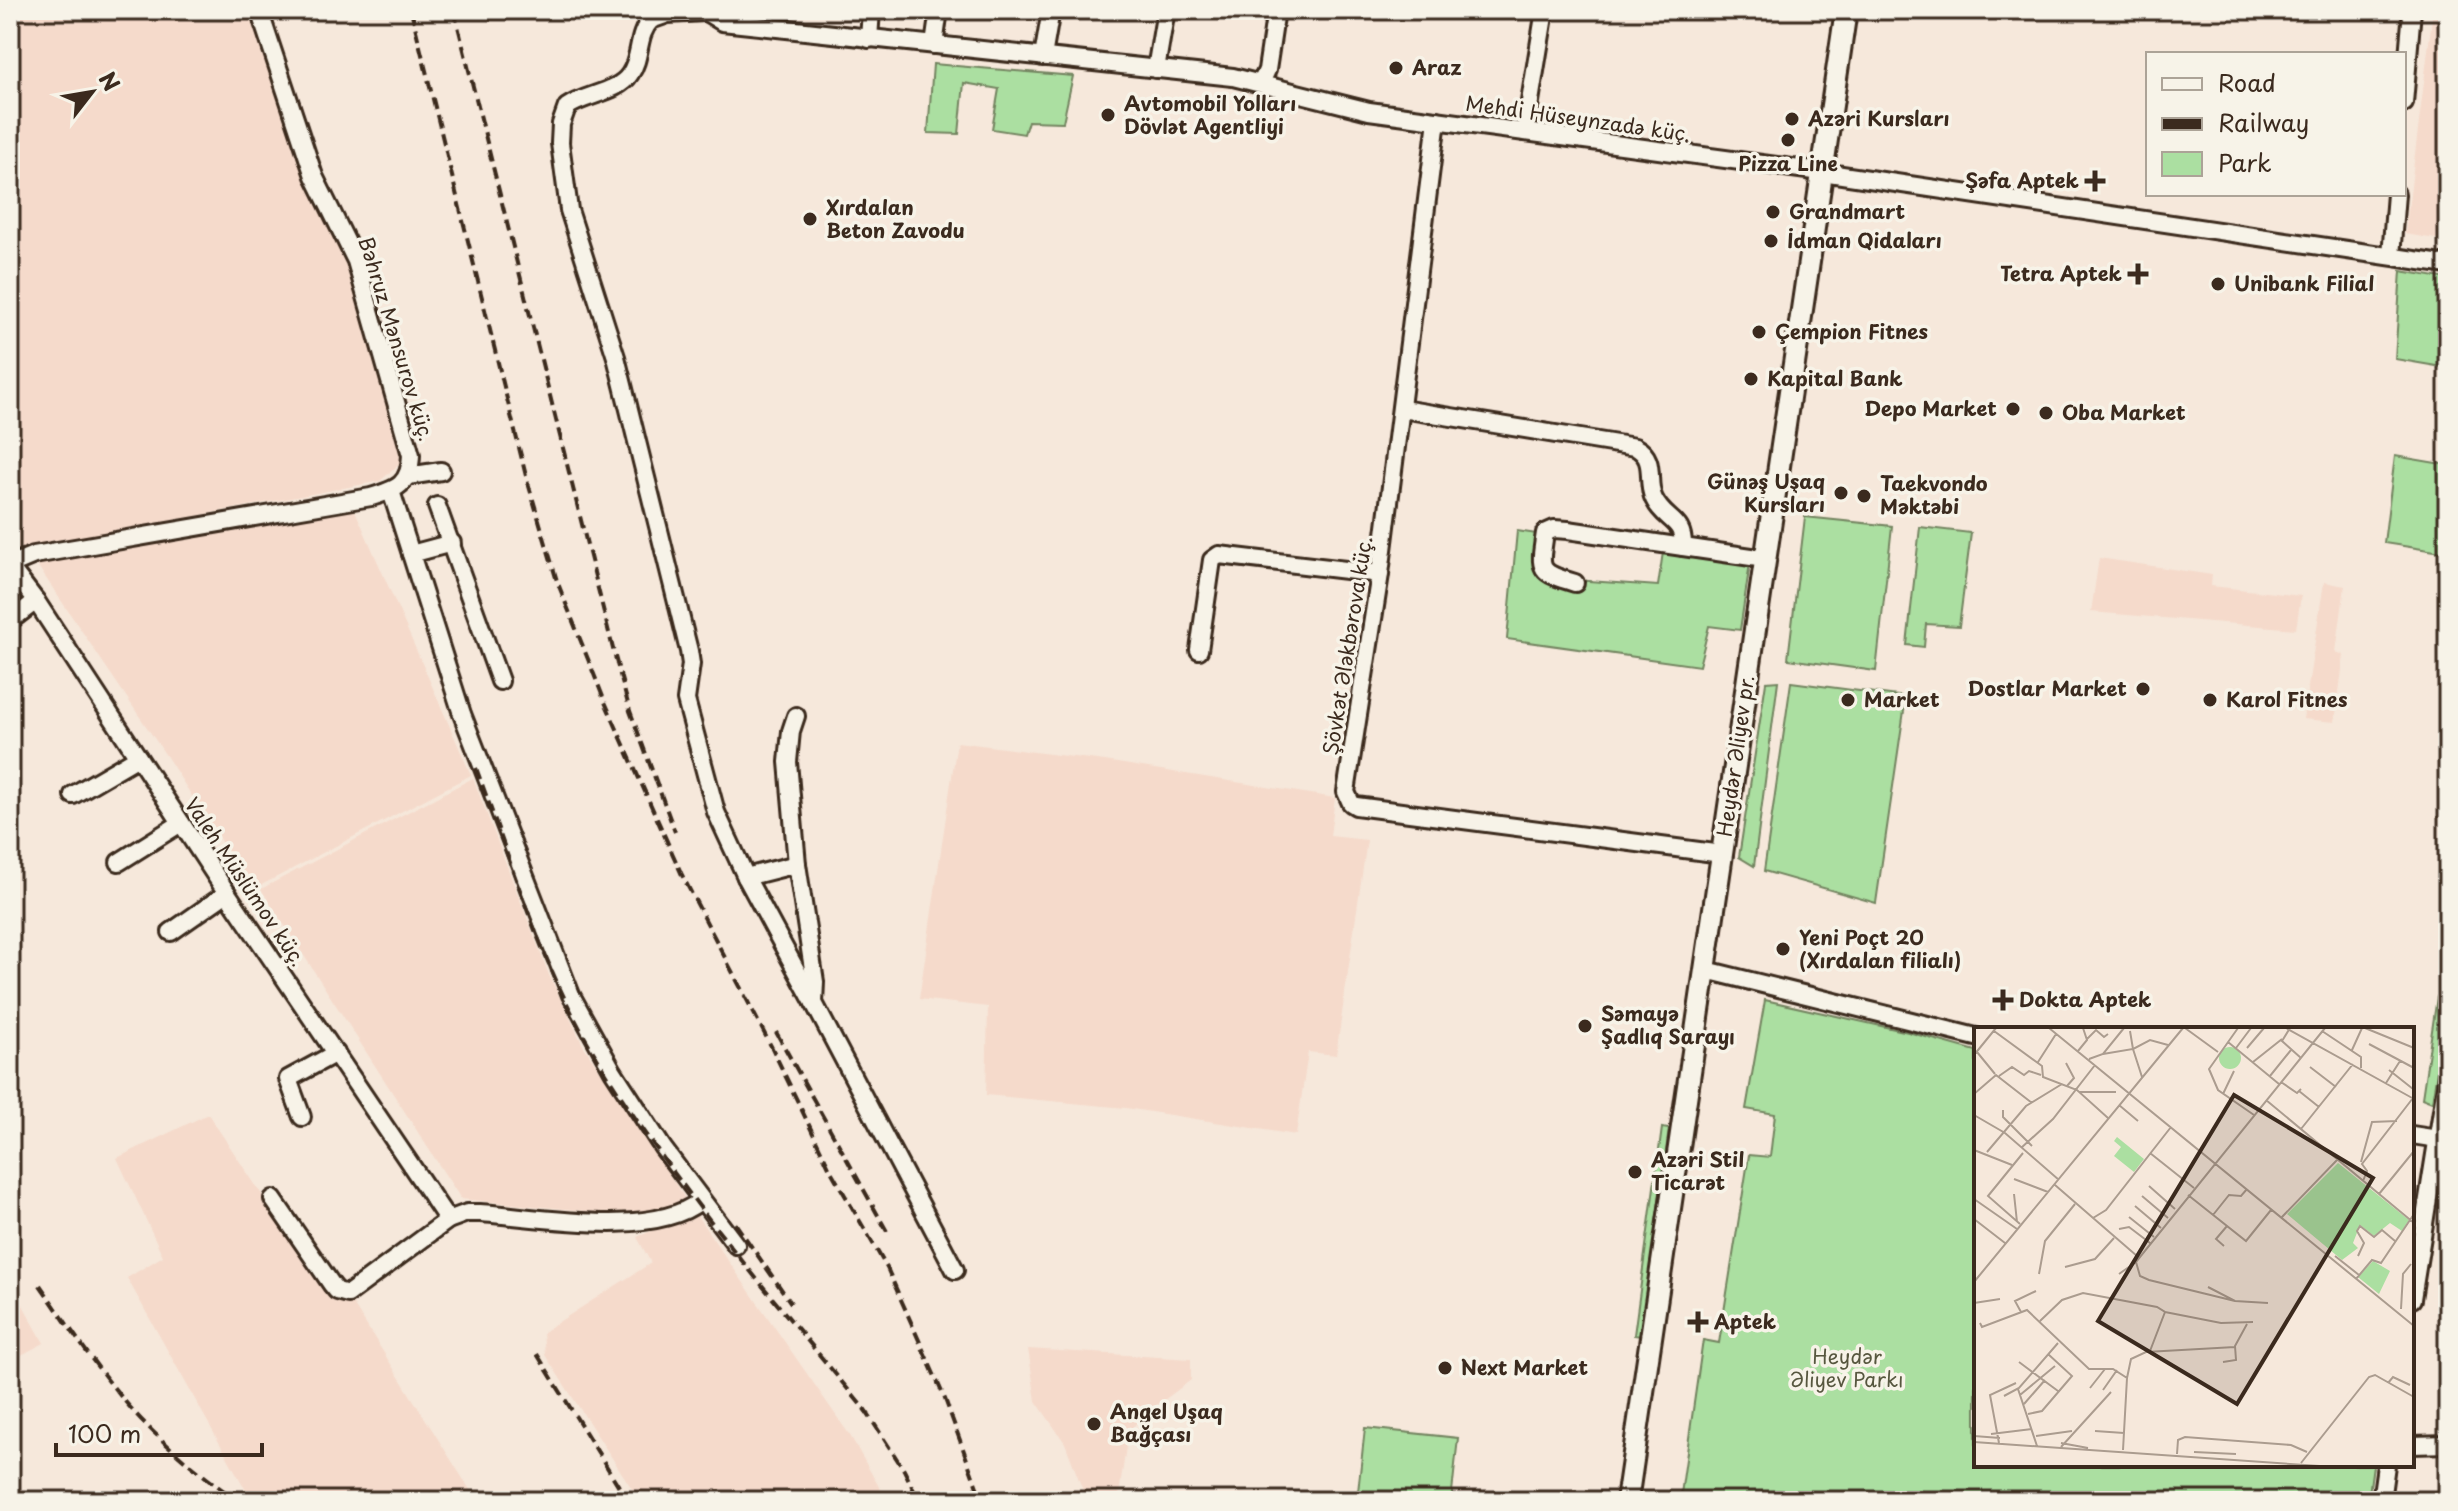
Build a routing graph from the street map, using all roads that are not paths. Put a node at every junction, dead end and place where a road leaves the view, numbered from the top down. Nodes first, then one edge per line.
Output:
1 (259, 10) edge
2 (871, 10) edge
3 (939, 10) edge
4 (1051, 10) edge
5 (1166, 10) edge
6 (1276, 10) edge
7 (1545, 10) edge
8 (1846, 10) edge
9 (2412, 10) edge
10 (706, 11) edge
11 (648, 15) edge
12 (869, 39) junction
13 (934, 45) junction
14 (1043, 57) junction
15 (1156, 69) junction
16 (2406, 80) edge
17 (1261, 83) junction
18 (1437, 120) junction
19 (1525, 132) junction
20 (1822, 172) junction
21 (2396, 196) edge
22 (2391, 256) junction
23 (2448, 265) edge
24 (1402, 409) junction
25 (441, 471) dead end
26 (408, 476) junction
27 (391, 491) junction
28 (437, 506) dead end
29 (452, 543) junction
30 (1683, 547) junction
31 (411, 554) junction
32 (1765, 559) junction
33 (10, 566) edge
34 (1380, 574) junction
35 (1575, 583) dead end
36 (36, 601) junction
37 (10, 621) edge
38 (1199, 650) dead end
39 (500, 681) dead end
40 (796, 716) dead end
41 (138, 757) junction
42 (73, 795) dead end
43 (181, 823) junction
44 (1722, 854) junction
45 (119, 862) dead end
46 (797, 864) junction
47 (746, 877) junction
48 (227, 893) junction
49 (171, 932) dead end
50 (1706, 970) junction
51 (814, 1003) junction
52 (1974, 1037) edge
53 (336, 1053) junction
54 (2448, 1073) edge
55 (302, 1117) dead end
56 (2414, 1135) edge
57 (2438, 1139) junction
58 (273, 1199) dead end
59 (700, 1201) junction
60 (448, 1220) junction
61 (736, 1245) dead end
62 (955, 1270) dead end
63 (2414, 1287) edge
64 (2448, 1444) edge
65 (2414, 1445) edge
66 (2386, 1467) edge
67 (1627, 1501) edge
68 (2381, 1501) edge

1 - 26 street, Bəhruz Mənsurov küç.
2 - 12 street
3 - 13 street
4 - 14 street
5 - 15 street
6 - 17 street
7 - 19 street
8 - 20 main road, Heydər Əliyev pr.
9 - 16 street
10 - 11 street
10 - 12 street, Mehdi Hüseynzadə küç.
11 - 47 street
12 - 13 street, Mehdi Hüseynzadə küç.
13 - 14 street, Mehdi Hüseynzadə küç.
14 - 15 street, Mehdi Hüseynzadə küç.
15 - 17 street, Mehdi Hüseynzadə küç.
17 - 18 street, Mehdi Hüseynzadə küç.
18 - 19 street, Mehdi Hüseynzadə küç.
18 - 24 street, Şövkət Ələkbərova küç.
19 - 20 street, Mehdi Hüseynzadə küç.
20 - 22 street, Mehdi Hüseynzadə küç.
20 - 32 main road, Heydər Əliyev pr.
21 - 22 street
22 - 23 street, Mehdi Hüseynzadə küç.
24 - 30 street
24 - 34 street, Şövkət Ələkbərova küç.
25 - 26 street
26 - 27 street
27 - 31 street
27 - 33 street
28 - 29 street
29 - 31 street
29 - 39 street
30 - 32 street
30 - 35 street
31 - 59 street
32 - 44 main road, Heydər Əliyev pr.
33 - 36 street, Valeh Müslümov küç.
34 - 38 street
34 - 44 street, Şövkət Ələkbərova küç.
36 - 37 street
36 - 41 street, Valeh Müslümov küç.
40 - 46 street
41 - 42 street
41 - 43 street, Valeh Müslümov küç.
43 - 45 street
43 - 48 street, Valeh Müslümov küç.
44 - 50 main road, Heydər Əliyev pr.
46 - 47 street
46 - 51 street
47 - 51 street
48 - 49 street
48 - 53 street, Valeh Müslümov küç.
50 - 52 street
50 - 67 main road, Heydər Əliyev pr.
51 - 62 street
53 - 55 street
53 - 60 street, Valeh Müslümov küç.
54 - 57 street
56 - 57 street
57 - 63 street
58 - 60 street
59 - 60 street
59 - 61 street
64 - 65 street
66 - 68 street

